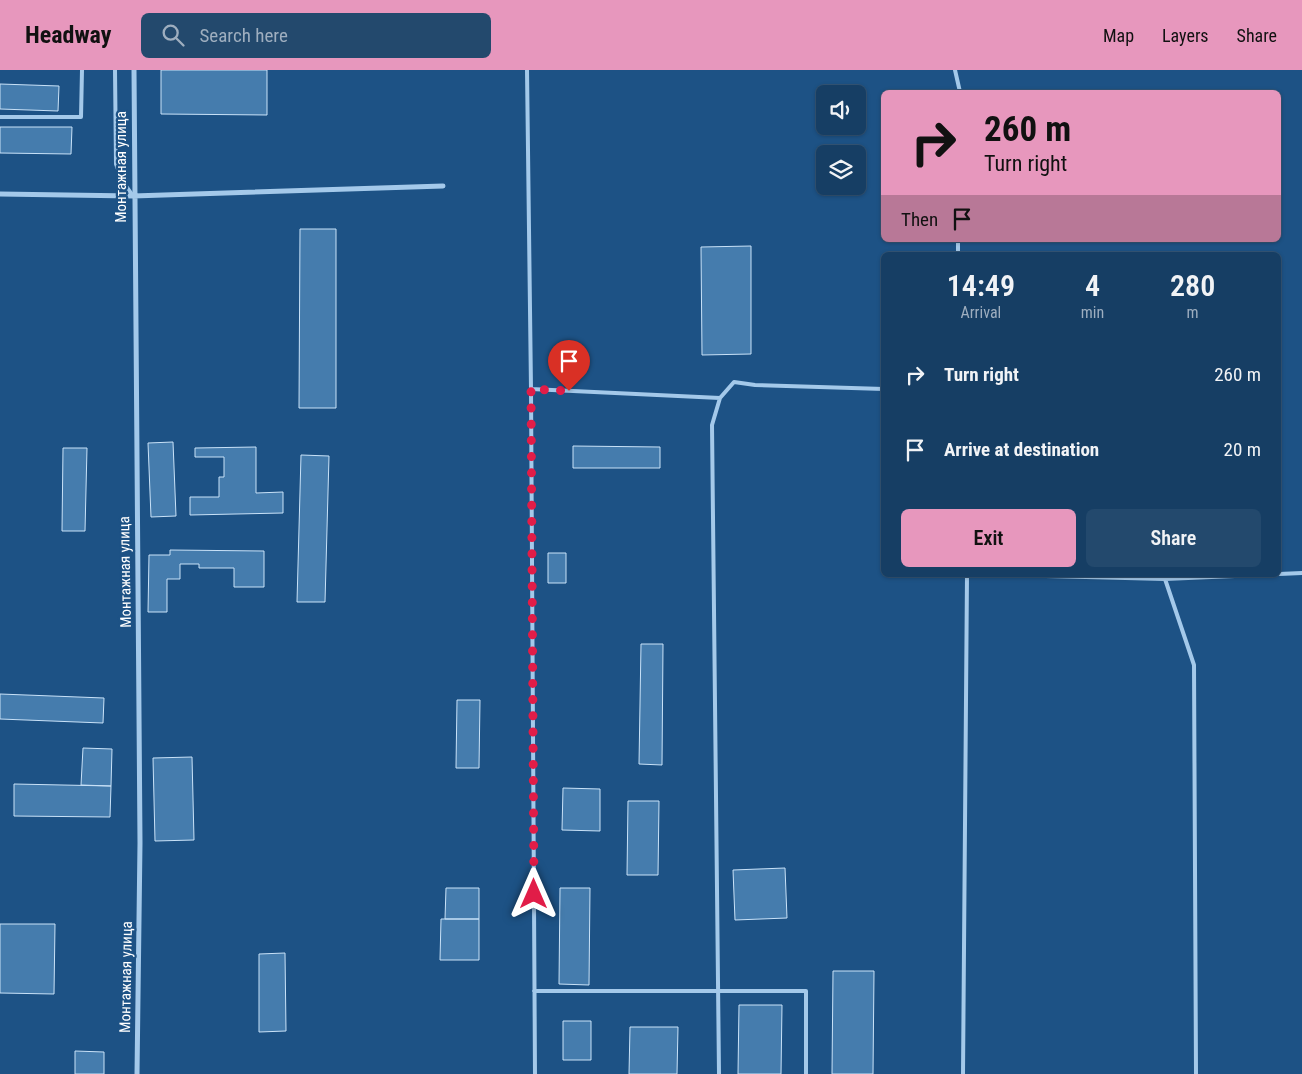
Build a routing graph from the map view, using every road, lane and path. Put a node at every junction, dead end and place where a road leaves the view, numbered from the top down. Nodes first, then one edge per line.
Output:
1 (82, 70) edge
2 (115, 70) edge
3 (134, 70) edge
4 (527, 70) edge
5 (955, 70) edge
6 (960, 90) edge
7 (0, 116) edge
8 (443, 186) dead end
9 (0, 194) edge
10 (133, 196) junction
11 (531, 389) junction
12 (881, 389) edge
13 (720, 398) junction
14 (1302, 573) edge
15 (1281, 574) edge
16 (967, 577) edge
17 (1088, 577) edge
18 (1162, 577) edge
19 (1212, 577) edge
20 (1165, 579) junction
21 (534, 991) junction
22 (718, 991) junction
23 (137, 1074) edge
24 (535, 1074) edge
25 (719, 1074) edge
26 (806, 1074) edge
27 (963, 1074) edge
28 (1196, 1074) edge

1 - 7 lane
2 - 10 lane
3 - 10 street, Монтажная улица
4 - 11 lane
5 - 6 lane
8 - 10 street
9 - 10 street
10 - 23 street, Монтажная улица
11 - 13 lane
11 - 21 lane
12 - 13 lane
13 - 22 lane
14 - 15 lane
16 - 27 lane
17 - 20 lane
18 - 20 lane
19 - 20 lane
20 - 28 lane
21 - 22 lane
21 - 24 lane
22 - 25 lane
22 - 26 lane

